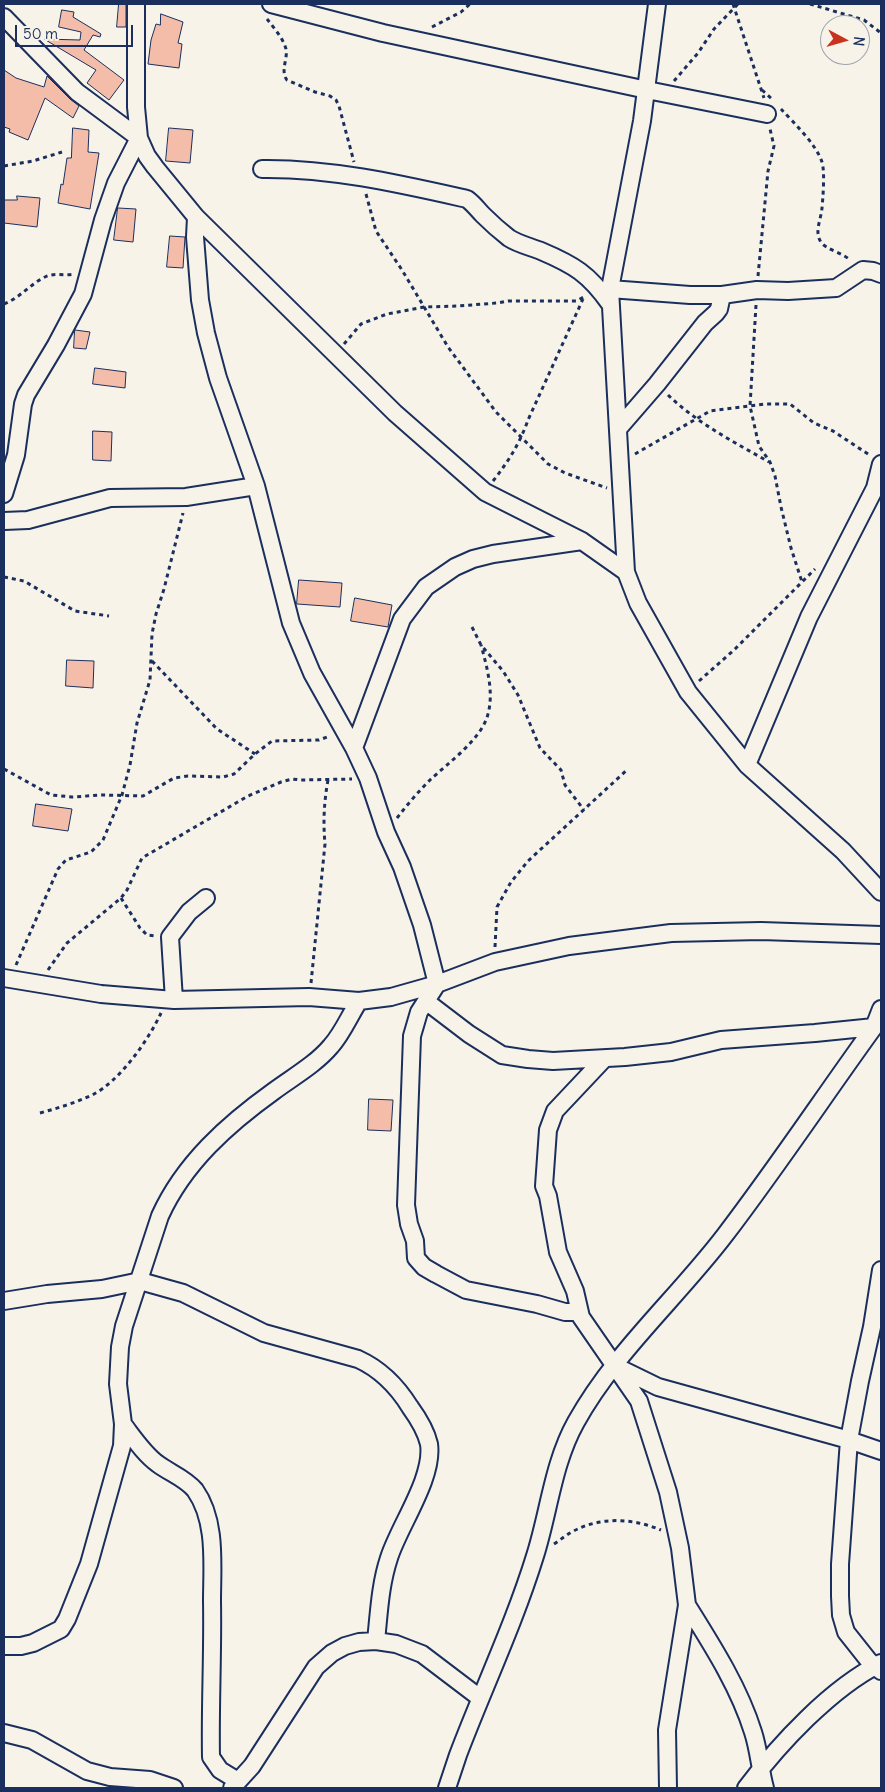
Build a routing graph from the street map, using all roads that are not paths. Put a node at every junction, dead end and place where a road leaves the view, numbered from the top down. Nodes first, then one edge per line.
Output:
1 (136, 4) edge
2 (657, 4) edge
3 (269, 11) edge
4 (4, 17) edge
5 (647, 90) junction
6 (774, 108) road end
7 (139, 138) junction
8 (262, 169) dead end
9 (196, 217) junction
10 (881, 274) edge
11 (606, 293) junction
12 (722, 295) junction
13 (618, 428) junction
14 (878, 461) edge
15 (256, 486) junction
16 (878, 488) edge
17 (4, 494) edge
18 (4, 521) edge
19 (582, 541) junction
20 (626, 572) junction
21 (354, 748) junction
22 (747, 765) junction
23 (879, 884) edge
24 (206, 898) dead end
25 (881, 935) edge
26 (7, 978) edge
27 (437, 984) junction
28 (171, 999) junction
29 (359, 1000) junction
30 (427, 1002) junction
31 (881, 1009) edge
32 (874, 1027) junction
33 (604, 1059) junction
34 (881, 1270) edge
35 (140, 1281) junction
36 (879, 1295) edge
37 (4, 1301) edge
38 (578, 1312) junction
39 (615, 1366) junction
40 (123, 1424) junction
41 (849, 1440) junction
42 (881, 1451) edge
43 (687, 1605) junction
44 (376, 1641) junction
45 (4, 1646) edge
46 (879, 1667) edge
47 (480, 1698) junction
48 (4, 1733) edge
49 (760, 1770) junction
50 (235, 1785) edge
51 (174, 1788) edge
52 (447, 1788) edge
53 (668, 1788) edge
54 (746, 1788) edge
55 (765, 1788) edge

1 - 7 street
2 - 5 street
3 - 5 street
4 - 7 street
5 - 6 street
5 - 11 street
7 - 9 street
7 - 17 street
8 - 11 street
9 - 15 street
9 - 19 street
10 - 12 street
11 - 12 street
11 - 13 street
12 - 13 street
13 - 20 street
14 - 16 street
15 - 18 street
15 - 21 street
16 - 22 street
19 - 20 street
19 - 21 street
20 - 22 street
21 - 27 street
22 - 23 street
24 - 28 street
25 - 27 street
26 - 28 street
27 - 29 street
27 - 30 street
28 - 29 street
29 - 35 street
30 - 33 street
30 - 38 street
31 - 32 street
32 - 33 street
32 - 39 street
33 - 38 street
34 - 36 street
35 - 37 street
35 - 40 street
35 - 44 street
36 - 41 street
38 - 39 street
39 - 41 street
39 - 43 street
39 - 47 street
40 - 45 street
40 - 50 street
41 - 42 street
41 - 46 street
43 - 49 street
43 - 53 street
44 - 47 street
44 - 50 street
46 - 49 street
47 - 52 street
48 - 51 street
49 - 54 street
49 - 55 street

